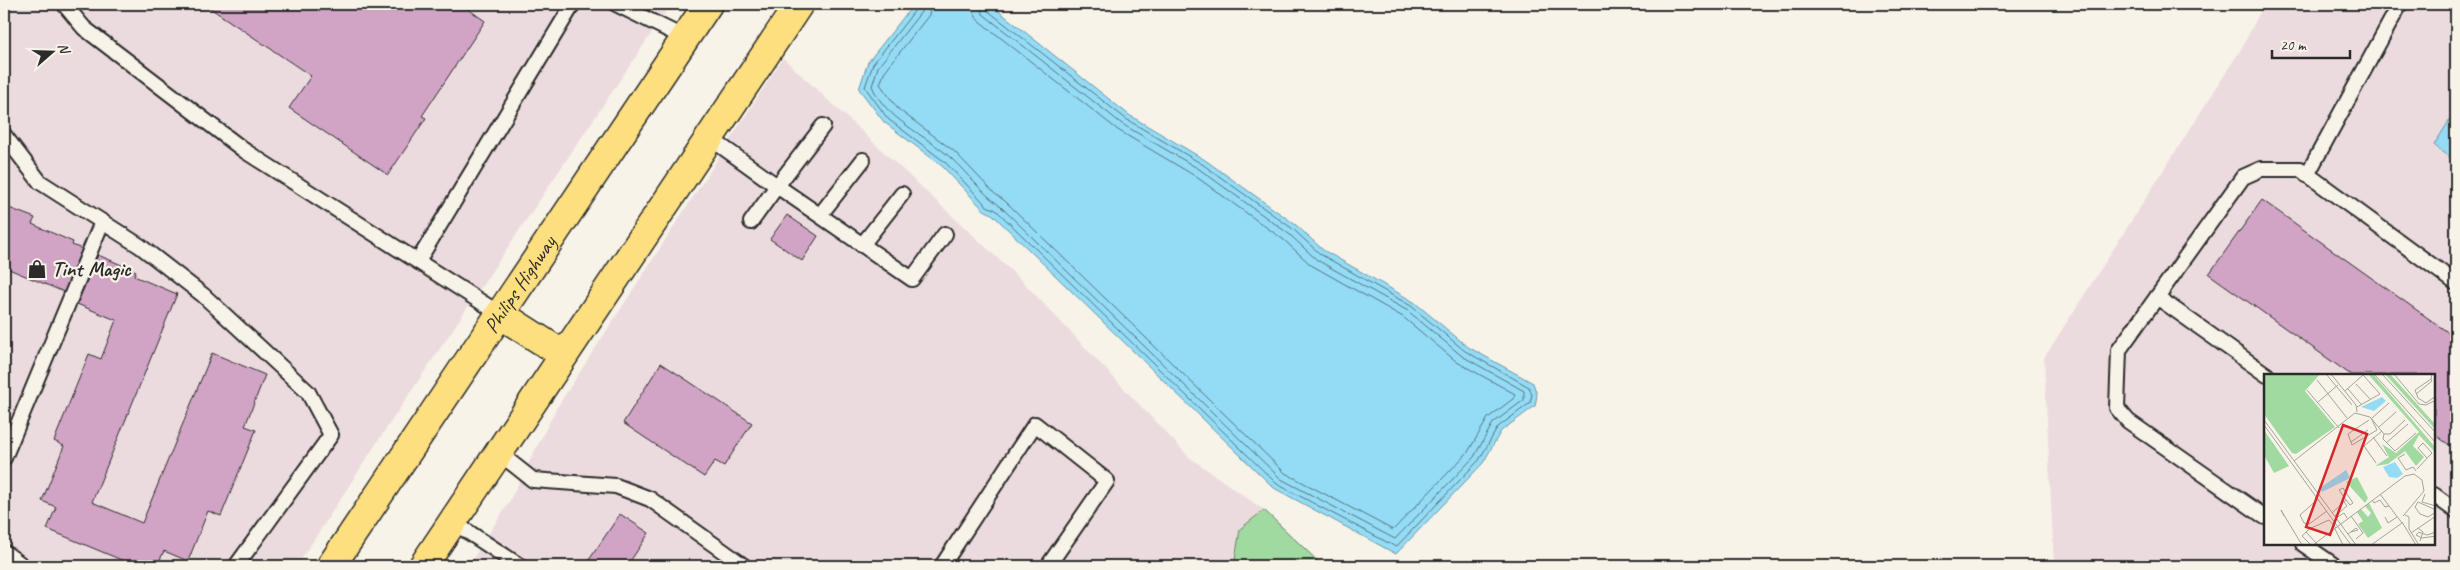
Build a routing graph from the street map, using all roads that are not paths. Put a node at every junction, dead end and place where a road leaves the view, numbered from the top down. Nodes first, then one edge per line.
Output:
1 (64, 4) edge
2 (573, 4) edge
3 (616, 4) edge
4 (708, 4) edge
5 (799, 4) edge
6 (2400, 4) edge
7 (684, 38) junction
8 (823, 126) dead end
9 (4, 135) edge
10 (710, 138) junction
11 (863, 160) dead end
12 (2307, 175) junction
13 (777, 186) junction
14 (902, 194) dead end
15 (820, 215) junction
16 (102, 222) junction
17 (751, 222) dead end
18 (945, 234) dead end
19 (862, 245) junction
20 (418, 261) junction
21 (2456, 283) edge
22 (2157, 297) junction
23 (500, 314) junction
24 (564, 355) junction
25 (2266, 374) edge
26 (499, 453) junction
27 (4, 458) edge
28 (2435, 496) edge
29 (2456, 511) edge
30 (2264, 516) edge
31 (453, 522) junction
32 (2304, 545) edge
33 (4, 552) edge
34 (426, 565) edge
35 (23, 566) edge
36 (236, 566) edge
37 (331, 566) edge
38 (520, 566) edge
39 (744, 566) edge
40 (942, 566) edge
41 (1048, 566) edge
42 (2336, 566) edge

1 - 20 lane
2 - 20 lane
3 - 7 lane
4 - 7 main road, Philips Highway
5 - 10 main road
6 - 12 lane
7 - 23 main road, Philips Highway
8 - 13 lane
9 - 16 lane
10 - 13 lane
10 - 24 main road
11 - 15 lane
12 - 21 lane
12 - 22 lane
13 - 15 lane
13 - 17 lane
14 - 19 lane
15 - 19 lane
16 - 27 lane
16 - 36 lane
18 - 19 lane
20 - 23 lane
22 - 25 lane
22 - 30 lane
23 - 24 main road
23 - 37 main road, Philips Highway
24 - 26 main road
26 - 31 main road
26 - 39 lane
28 - 29 lane
31 - 34 main road
31 - 38 lane
32 - 42 lane
33 - 35 lane
40 - 41 lane

